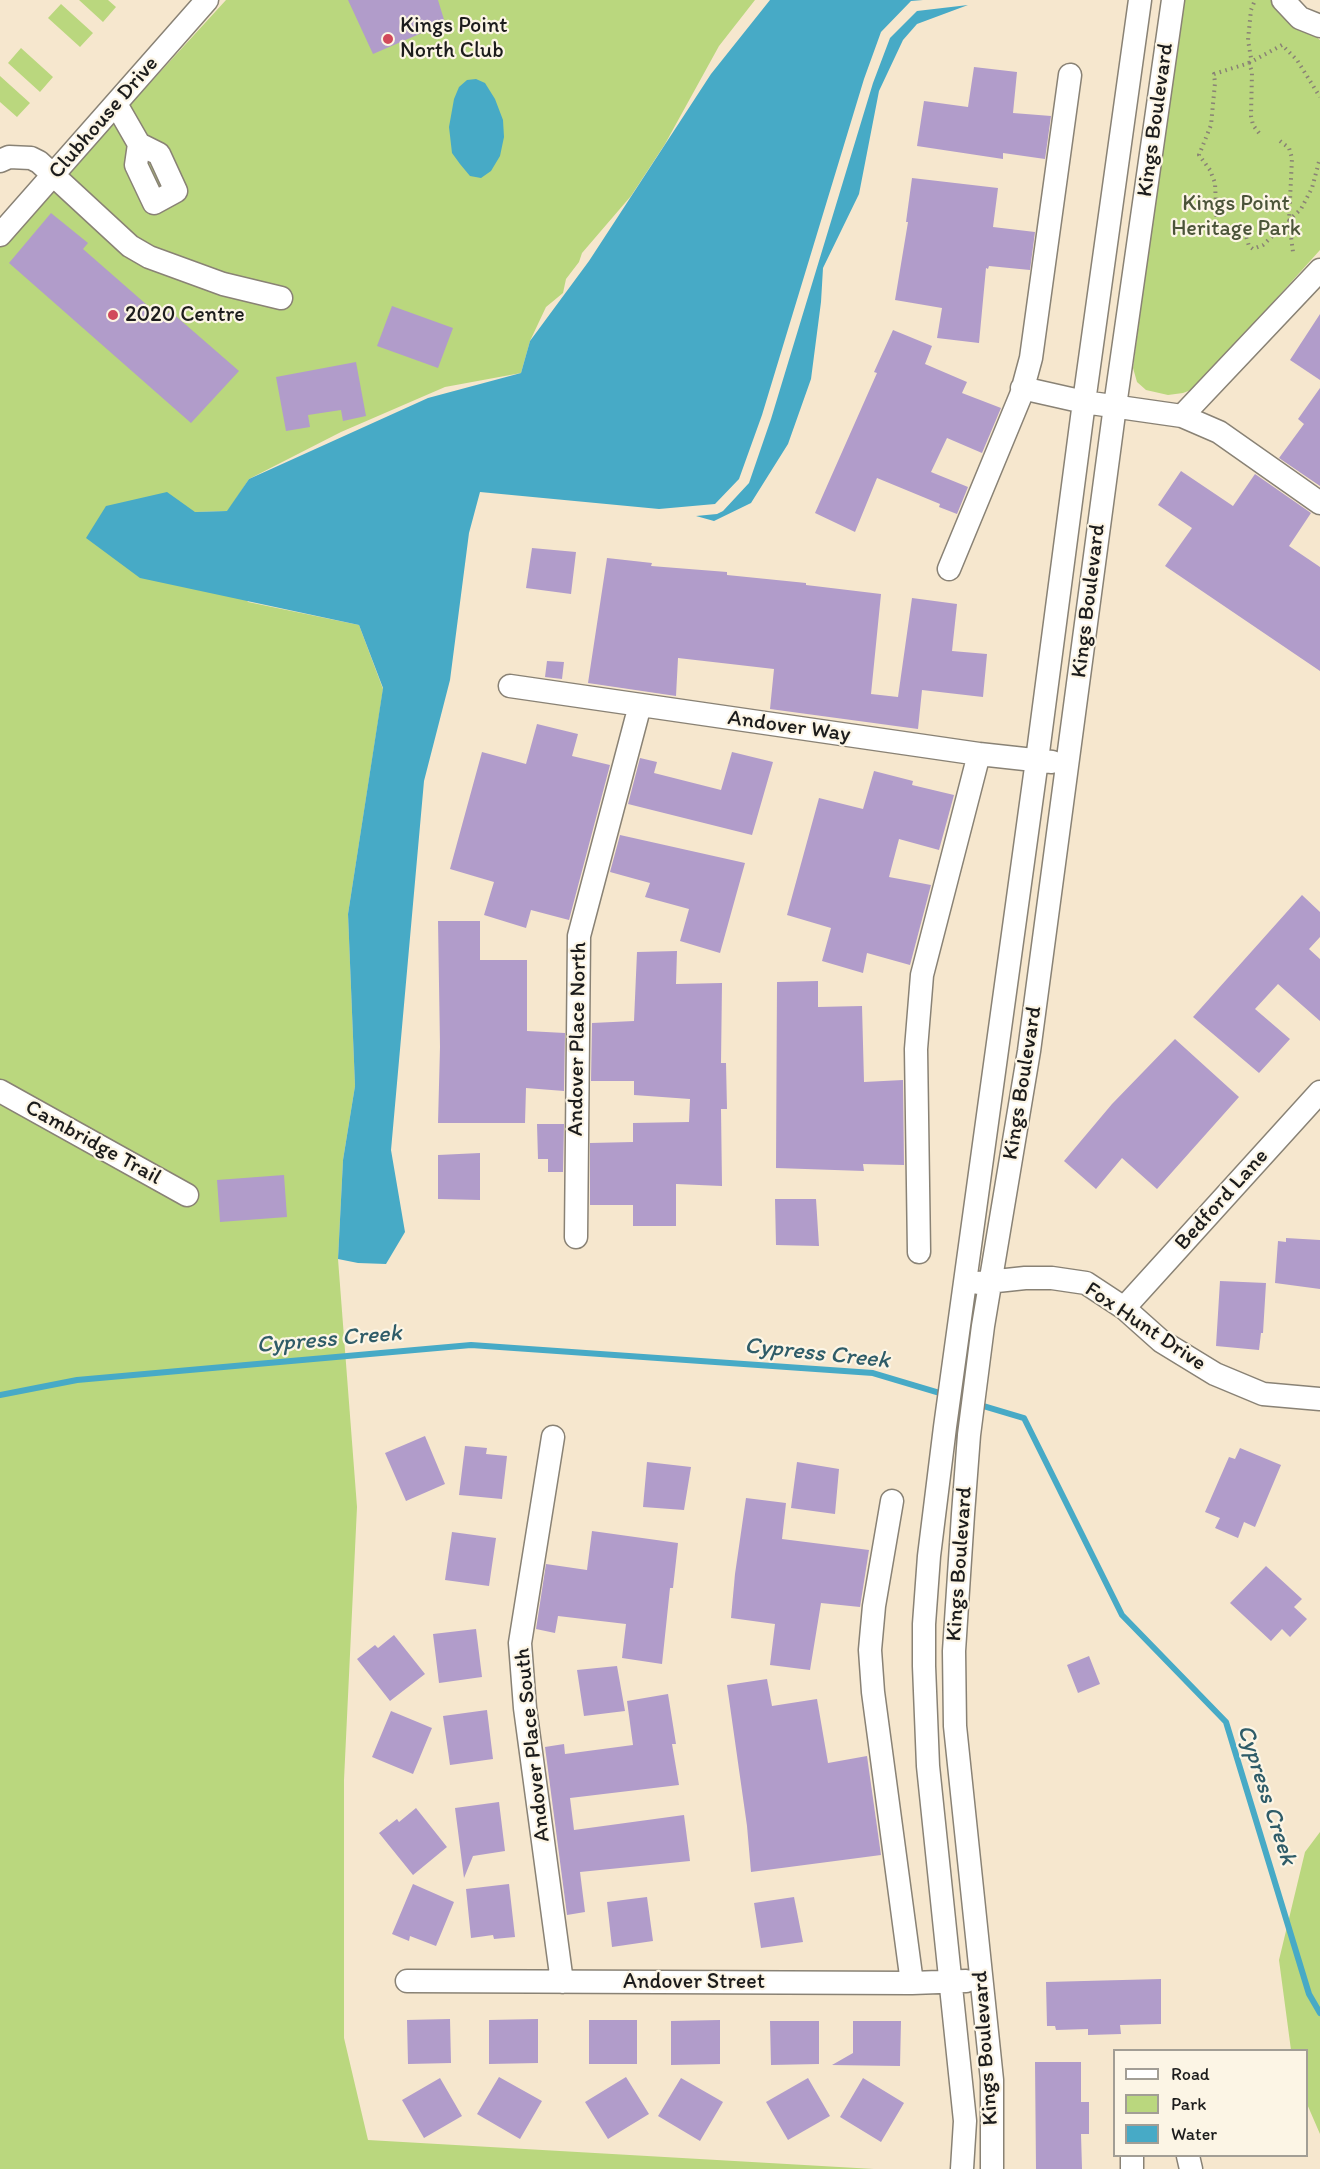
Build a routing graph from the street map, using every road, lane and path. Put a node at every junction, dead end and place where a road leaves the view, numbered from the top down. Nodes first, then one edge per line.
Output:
1 (207, 0) edge
2 (1140, 0) edge
3 (1173, 0) edge
4 (1255, 0) edge
5 (1283, 0) edge
6 (1320, 26) edge
7 (1249, 63) junction
8 (1070, 75) dead end
9 (1320, 97) edge
10 (116, 104) junction
11 (1260, 133) dead end
12 (1280, 141) dead end
13 (139, 144) dead end
14 (1320, 158) edge
15 (0, 161) edge
16 (52, 176) junction
17 (1289, 221) junction
18 (0, 235) edge
19 (1293, 252) dead end
20 (1320, 270) edge
21 (281, 297) dead end
22 (1022, 388) junction
23 (1084, 402) junction
24 (1115, 406) junction
25 (1182, 416) junction
26 (1320, 503) edge
27 (949, 569) dead end
28 (510, 686) dead end
29 (640, 705) junction
30 (979, 754) junction
31 (1037, 760) junction
32 (1069, 763) junction
33 (0, 1091) edge
34 (1320, 1092) edge
35 (187, 1195) dead end
36 (576, 1237) dead end
37 (919, 1252) dead end
38 (992, 1281) junction
39 (965, 1284) junction
40 (1124, 1308) junction
41 (1320, 1399) edge
42 (553, 1437) dead end
43 (892, 1501) dead end
44 (982, 1980) junction
45 (407, 1981) dead end
46 (562, 1982) junction
47 (912, 1983) junction
48 (951, 1983) junction
49 (962, 2169) edge
50 (992, 2169) edge

1 - 10 street, Clubhouse Drive
2 - 23 street, Kings Boulevard
3 - 24 street, Kings Boulevard
4 - 7 path
5 - 6 street
7 - 9 path
7 - 11 path
7 - 17 path
8 - 22 street
10 - 13 street
10 - 16 street, Clubhouse Drive
12 - 17 path
14 - 17 path
15 - 16 street
16 - 18 street, Clubhouse Drive
16 - 21 street
17 - 19 path
20 - 25 street
22 - 23 street
22 - 27 street
23 - 24 street
23 - 31 street, Kings Boulevard
24 - 25 street
24 - 32 street, Kings Boulevard
25 - 26 street
28 - 29 street, Andover Way
29 - 30 street, Andover Way
29 - 36 street, Andover Place North
30 - 31 street, Andover Way
30 - 37 street
31 - 32 street, Andover Way
31 - 39 street, Kings Boulevard
32 - 38 street, Kings Boulevard
33 - 35 street, Cambridge Trail
34 - 40 street, Bedford Lane
38 - 39 street, Fox Hunt Drive
38 - 40 street, Fox Hunt Drive
38 - 44 street, Kings Boulevard
39 - 48 street, Kings Boulevard
40 - 41 street, Fox Hunt Drive
42 - 46 street, Andover Place South
43 - 47 street
44 - 48 street, Andover Street
44 - 50 street, Kings Boulevard
45 - 46 street, Andover Street
46 - 47 street, Andover Street
47 - 48 street, Andover Street
48 - 49 street, Kings Boulevard

